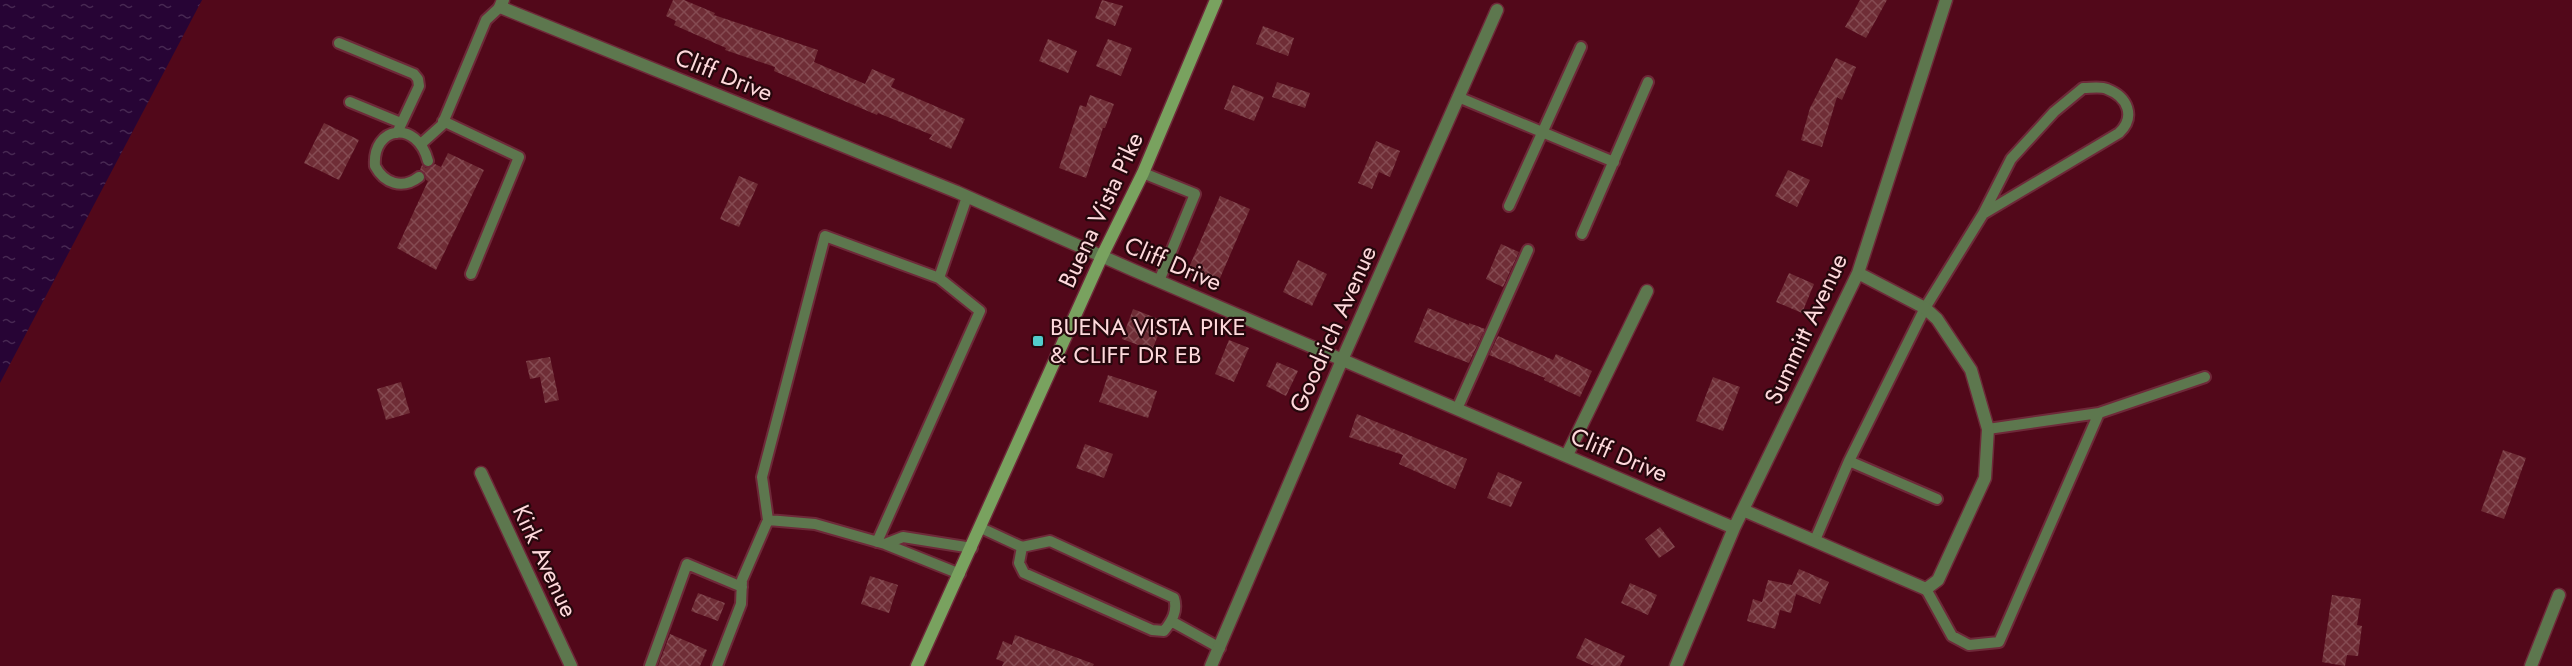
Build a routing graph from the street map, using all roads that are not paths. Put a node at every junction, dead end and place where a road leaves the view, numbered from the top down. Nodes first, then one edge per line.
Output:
1 (1216, 0) edge
2 (1946, 0) edge
3 (501, 4) edge
4 (1497, 10) dead end
5 (339, 43) dead end
6 (1581, 47) dead end
7 (1648, 81) dead end
8 (1458, 97) junction
9 (350, 102) dead end
10 (444, 121) junction
11 (399, 128) junction
12 (1543, 131) junction
13 (422, 143) junction
14 (428, 161) dead end
15 (1614, 162) junction
16 (1143, 173) junction
17 (419, 177) dead end
18 (968, 197) junction
19 (1509, 206) dead end
20 (1983, 214) junction
21 (1582, 234) dead end
22 (1528, 250) dead end
23 (1102, 256) junction
24 (471, 273) dead end
25 (1858, 273) junction
26 (939, 278) junction
27 (1159, 281) junction
28 (1647, 291) dead end
29 (1925, 308) junction
30 (1342, 360) junction
31 (2205, 377) dead end
32 (1457, 409) junction
33 (2100, 413) junction
34 (1988, 429) junction
35 (1568, 456) junction
36 (1849, 461) junction
37 (481, 473) dead end
38 (1937, 499) dead end
39 (1743, 510) junction
40 (768, 520) junction
41 (981, 528) junction
42 (1734, 528) junction
43 (1815, 540) junction
44 (881, 543) junction
45 (1022, 547) junction
46 (972, 548) junction
47 (960, 574) junction
48 (742, 587) junction
49 (1926, 588) junction
50 (2559, 595) dead end
51 (1171, 621) junction
52 (1220, 648) junction
53 (571, 666) edge
54 (650, 666) edge
55 (717, 666) edge
56 (917, 666) edge
57 (1212, 666) edge
58 (1676, 666) edge
59 (2531, 666) edge

1 - 16 main road, Buena Vista Pike
2 - 25 street, Summitt Avenue
3 - 10 lane
3 - 18 street, Cliff Drive
4 - 8 street, Goodrich Avenue
5 - 11 lane
6 - 12 lane
7 - 15 lane
8 - 12 lane
8 - 30 street, Goodrich Avenue
9 - 11 lane
10 - 13 lane
10 - 24 lane
11 - 13 lane
11 - 17 lane
12 - 15 lane
12 - 19 lane
13 - 14 lane
15 - 21 lane
16 - 23 main road, Buena Vista Pike
16 - 27 lane
18 - 23 street, Cliff Drive
18 - 26 lane
20 - 20 lane
20 - 29 lane
22 - 32 lane
23 - 27 street, Cliff Drive
23 - 41 main road, Buena Vista Pike
25 - 29 street
25 - 39 street, Summitt Avenue
26 - 40 lane
26 - 44 lane
27 - 30 street, Cliff Drive
28 - 35 street
29 - 34 street
29 - 36 lane
30 - 32 street, Cliff Drive
30 - 52 street, Goodrich Avenue
31 - 33 lane
32 - 35 street, Cliff Drive
33 - 34 lane
33 - 49 lane
34 - 49 street
35 - 42 street, Cliff Drive
36 - 38 lane
36 - 43 lane
37 - 53 street, Kirk Avenue
39 - 42 street, Summitt Avenue
39 - 43 street
40 - 44 lane
40 - 48 lane
41 - 45 lane
41 - 46 main road, Buena Vista Pike
42 - 58 street, Summitt Avenue
43 - 49 street
44 - 46 lane
44 - 47 lane
45 - 51 lane
45 - 51 lane
46 - 47 main road, Buena Vista Pike
47 - 56 main road, Buena Vista Pike
48 - 54 lane
48 - 55 lane
50 - 59 street
51 - 52 lane
52 - 57 street, Goodrich Avenue

